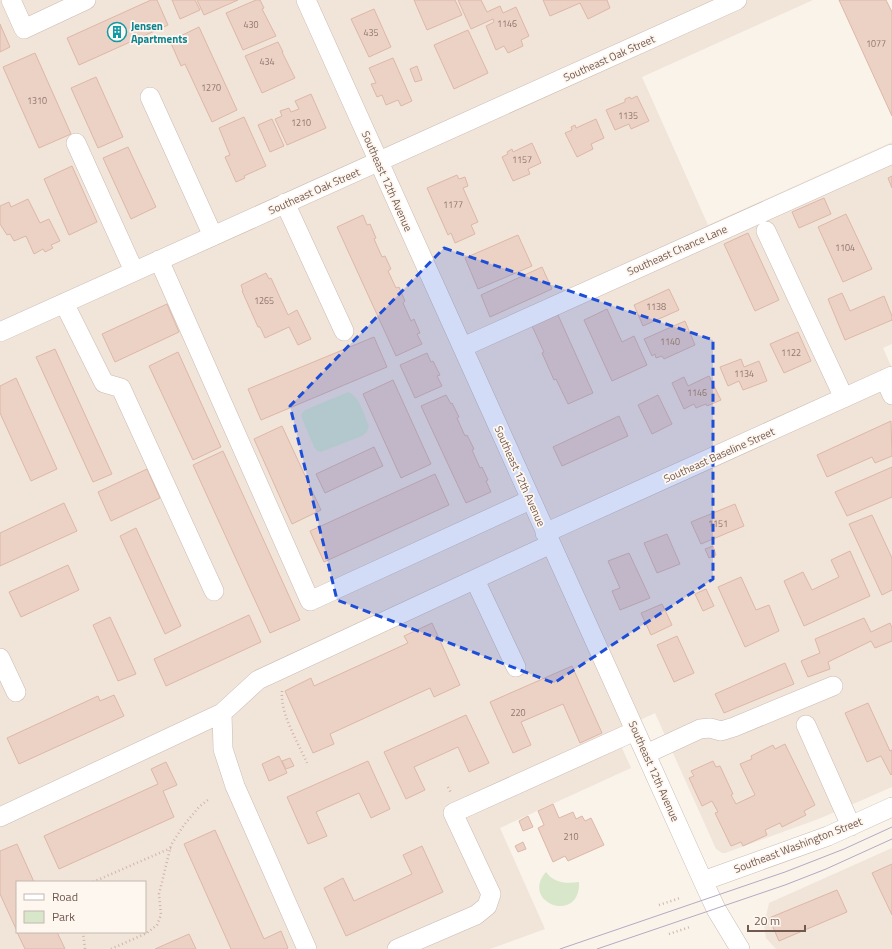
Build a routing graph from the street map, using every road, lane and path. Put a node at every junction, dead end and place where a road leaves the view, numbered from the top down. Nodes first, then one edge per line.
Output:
1 (11, 0) edge
2 (86, 0) edge
3 (306, 0) edge
4 (737, 0) edge
5 (150, 97) dead end
6 (76, 144) dead end
7 (892, 154) edge
8 (379, 162) junction
9 (285, 203) junction
10 (766, 231) dead end
11 (213, 236) junction
12 (159, 260) junction
13 (134, 272) junction
14 (64, 303) junction
15 (344, 331) dead end
16 (0, 332) edge
17 (463, 346) junction
18 (890, 384) edge
19 (844, 398) junction
20 (530, 500) junction
21 (548, 538) junction
22 (475, 580) junction
23 (214, 591) dead end
24 (0, 658) edge
25 (516, 667) dead end
26 (833, 686) dead end
27 (282, 690) dead end
28 (16, 692) dead end
29 (222, 712) junction
30 (806, 726) dead end
31 (635, 731) junction
32 (646, 754) junction
33 (307, 763) dead end
34 (209, 799) dead end
35 (892, 807) edge
36 (0, 817) edge
37 (851, 826) junction
38 (170, 848) junction
39 (95, 881) edge
40 (703, 881) junction
41 (680, 898) dead end
42 (659, 905) dead end
43 (690, 927) dead end
44 (83, 933) edge
45 (669, 934) dead end
46 (85, 949) edge
47 (111, 949) edge
48 (307, 949) edge
49 (397, 949) edge
50 (740, 949) edge

1 - 2 street
3 - 8 street, Southeast 12th Avenue
4 - 8 street, Southeast Oak Street
5 - 11 street
6 - 13 street
7 - 17 street, Southeast Chance Lane
8 - 9 street, Southeast Oak Street
8 - 17 street, Southeast 12th Avenue
9 - 11 street, Southeast Oak Street
9 - 15 street
10 - 19 street
11 - 12 street, Southeast Oak Street
12 - 13 street, Southeast Oak Street
12 - 20 street
13 - 14 street, Southeast Oak Street
14 - 16 street, Southeast Oak Street
14 - 23 street
17 - 20 street, Southeast 12th Avenue
18 - 19 street, Southeast Baseline Street
19 - 21 street, Southeast Baseline Street
20 - 21 street, Southeast 12th Avenue
21 - 22 street, Southeast Baseline Street
21 - 31 street, Southeast 12th Avenue
22 - 25 street
22 - 29 street, Southeast Baseline Street
24 - 28 street
26 - 32 street
27 - 33 path
29 - 36 street, Southeast Baseline Street
29 - 48 street
30 - 37 street
31 - 32 street, Southeast 12th Avenue
31 - 49 street
32 - 40 street, Southeast 12th Avenue
34 - 38 path
35 - 37 street, Southeast Washington Street
37 - 40 street, Southeast Washington Street
38 - 39 path
38 - 47 path
40 - 50 street, Southeast 12th Avenue
41 - 42 path
43 - 45 path
44 - 46 path

